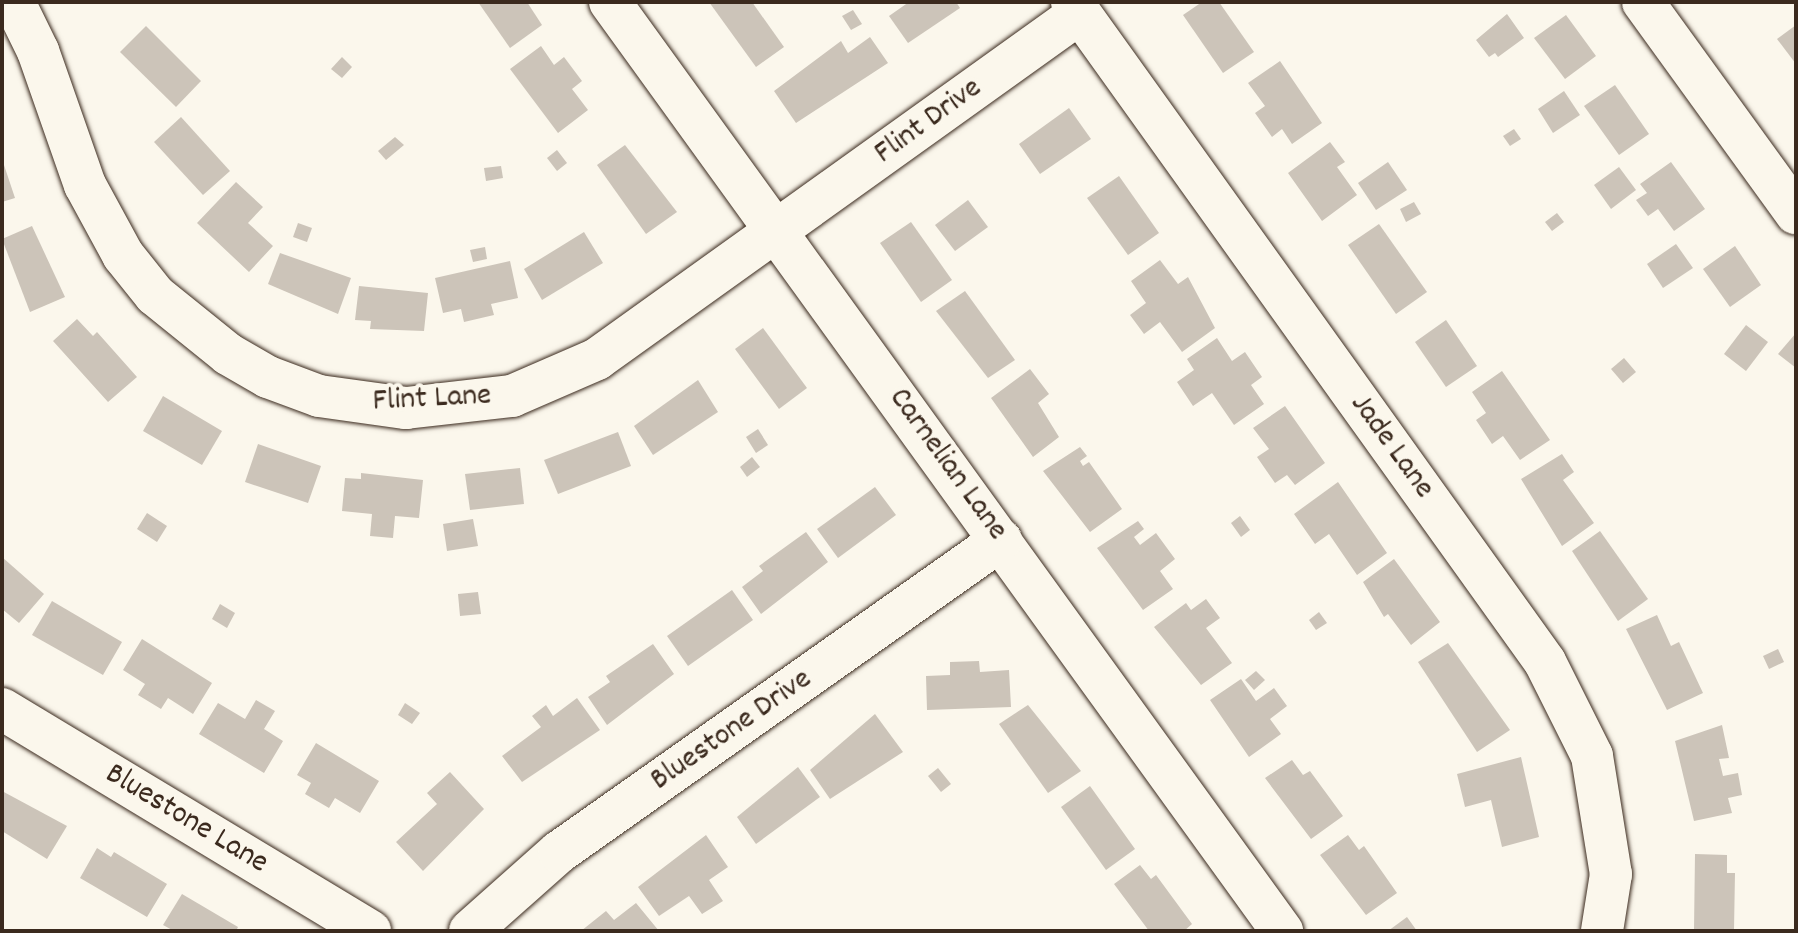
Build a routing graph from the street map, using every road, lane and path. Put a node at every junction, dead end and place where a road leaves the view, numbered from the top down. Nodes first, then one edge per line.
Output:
1 (14, 2) edge
2 (610, 2) edge
3 (1643, 2) edge
4 (1076, 8) edge
5 (1796, 213) edge
6 (778, 230) junction
7 (1001, 540) junction
8 (2, 709) edge
9 (370, 931) edge
10 (470, 931) edge
11 (1282, 931) edge
12 (1602, 931) edge

1 - 6 street, Flint Lane
2 - 6 street, Carnelian Lane
3 - 5 street
4 - 6 street, Flint Drive
4 - 12 street, Jade Lane
6 - 7 street, Carnelian Lane
7 - 10 street, Bluestone Drive
7 - 11 street, Carnelian Lane
8 - 9 street, Bluestone Lane

